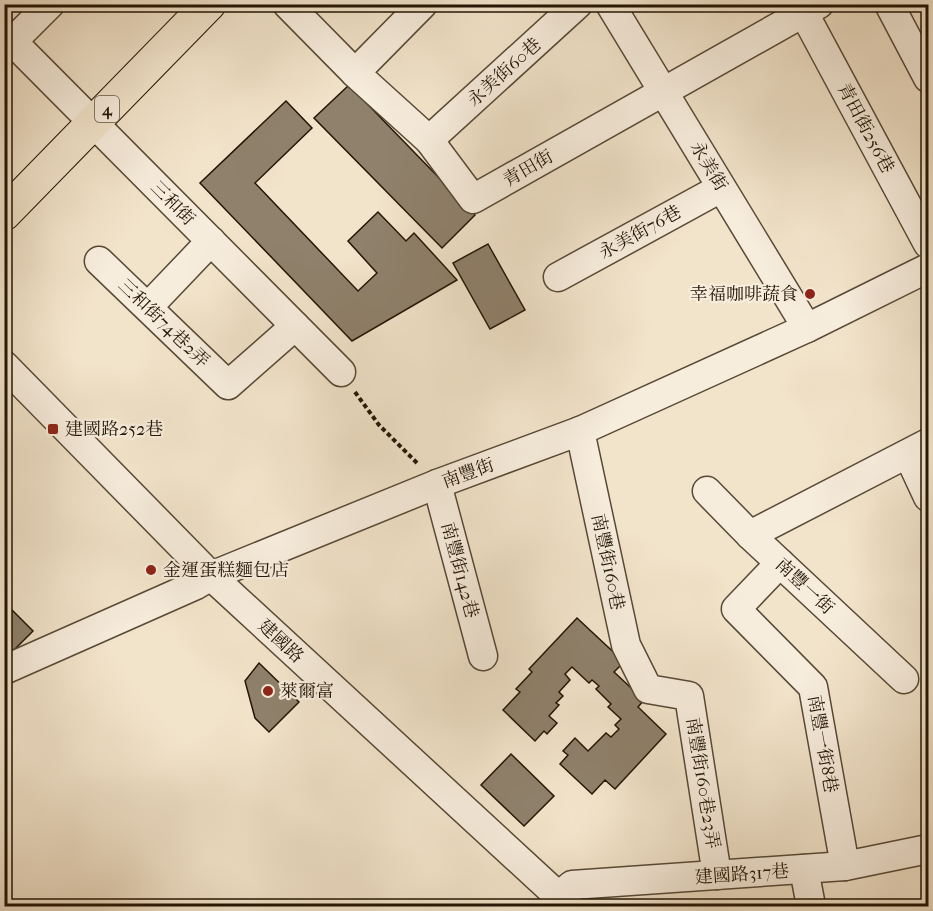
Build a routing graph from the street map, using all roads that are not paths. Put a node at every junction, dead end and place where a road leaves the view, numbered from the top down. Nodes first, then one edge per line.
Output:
1 (50, 4) edge
2 (209, 4) edge
3 (287, 4) edge
4 (423, 4) edge
5 (578, 4) edge
6 (610, 4) edge
7 (889, 4) edge
8 (807, 7) edge
9 (8, 42) edge
10 (355, 74) junction
11 (928, 78) edge
12 (663, 90) junction
13 (93, 123) junction
14 (429, 140) junction
15 (722, 188) junction
16 (4, 214) edge
17 (211, 241) junction
18 (928, 244) edge
19 (99, 261) dead end
20 (928, 268) edge
21 (558, 277) dead end
22 (148, 307) junction
23 (295, 326) junction
24 (807, 328) junction
25 (4, 365) edge
26 (341, 372) road end
27 (580, 431) junction
28 (918, 449) edge
29 (437, 484) junction
30 (707, 491) dead end
31 (928, 497) edge
32 (750, 535) junction
33 (780, 563) junction
34 (211, 576) junction
35 (483, 656) dead end
36 (6, 668) edge
37 (904, 680) dead end
38 (648, 689) joint
39 (928, 849) edge
40 (845, 866) junction
41 (804, 869) junction
42 (717, 875) junction
43 (563, 902) edge
44 (811, 906) edge

1 - 9 street
2 - 13 main road, 4
3 - 10 street, 青田街
4 - 10 street
5 - 14 street, 永美街60巷
6 - 12 street, 永美街
7 - 11 street
8 - 12 street, 青田街
8 - 18 street, 青田街256巷
9 - 13 street, 三和街
10 - 14 street, 青田街
12 - 14 street, 青田街
12 - 15 street, 永美街
13 - 16 main road, 4
13 - 17 street, 三和街
15 - 21 street, 永美街76巷
15 - 24 street, 永美街
17 - 22 street
17 - 23 street, 三和街
19 - 22 street, 三和街74巷2弄
20 - 24 street, 南豐街
22 - 23 street, 三和街74巷2弄
23 - 26 street, 三和街
24 - 27 street, 南豐街
25 - 34 street, 建國路
27 - 29 street, 南豐街
27 - 38 street, 南豐街160巷
28 - 31 street
28 - 32 street
29 - 34 street, 南豐街
29 - 35 street, 南豐街142巷
30 - 32 street, 南豐一街
32 - 33 street, 南豐一街
33 - 37 street, 南豐一街
33 - 40 street, 南豐一街8巷
34 - 36 street, 南豐街
34 - 43 street, 建國路
38 - 42 street, 南豐街160巷23弄
39 - 40 street, 建國路317巷
40 - 41 street, 建國路317巷
41 - 42 street, 建國路317巷
41 - 44 street
42 - 43 street, 建國路317巷

